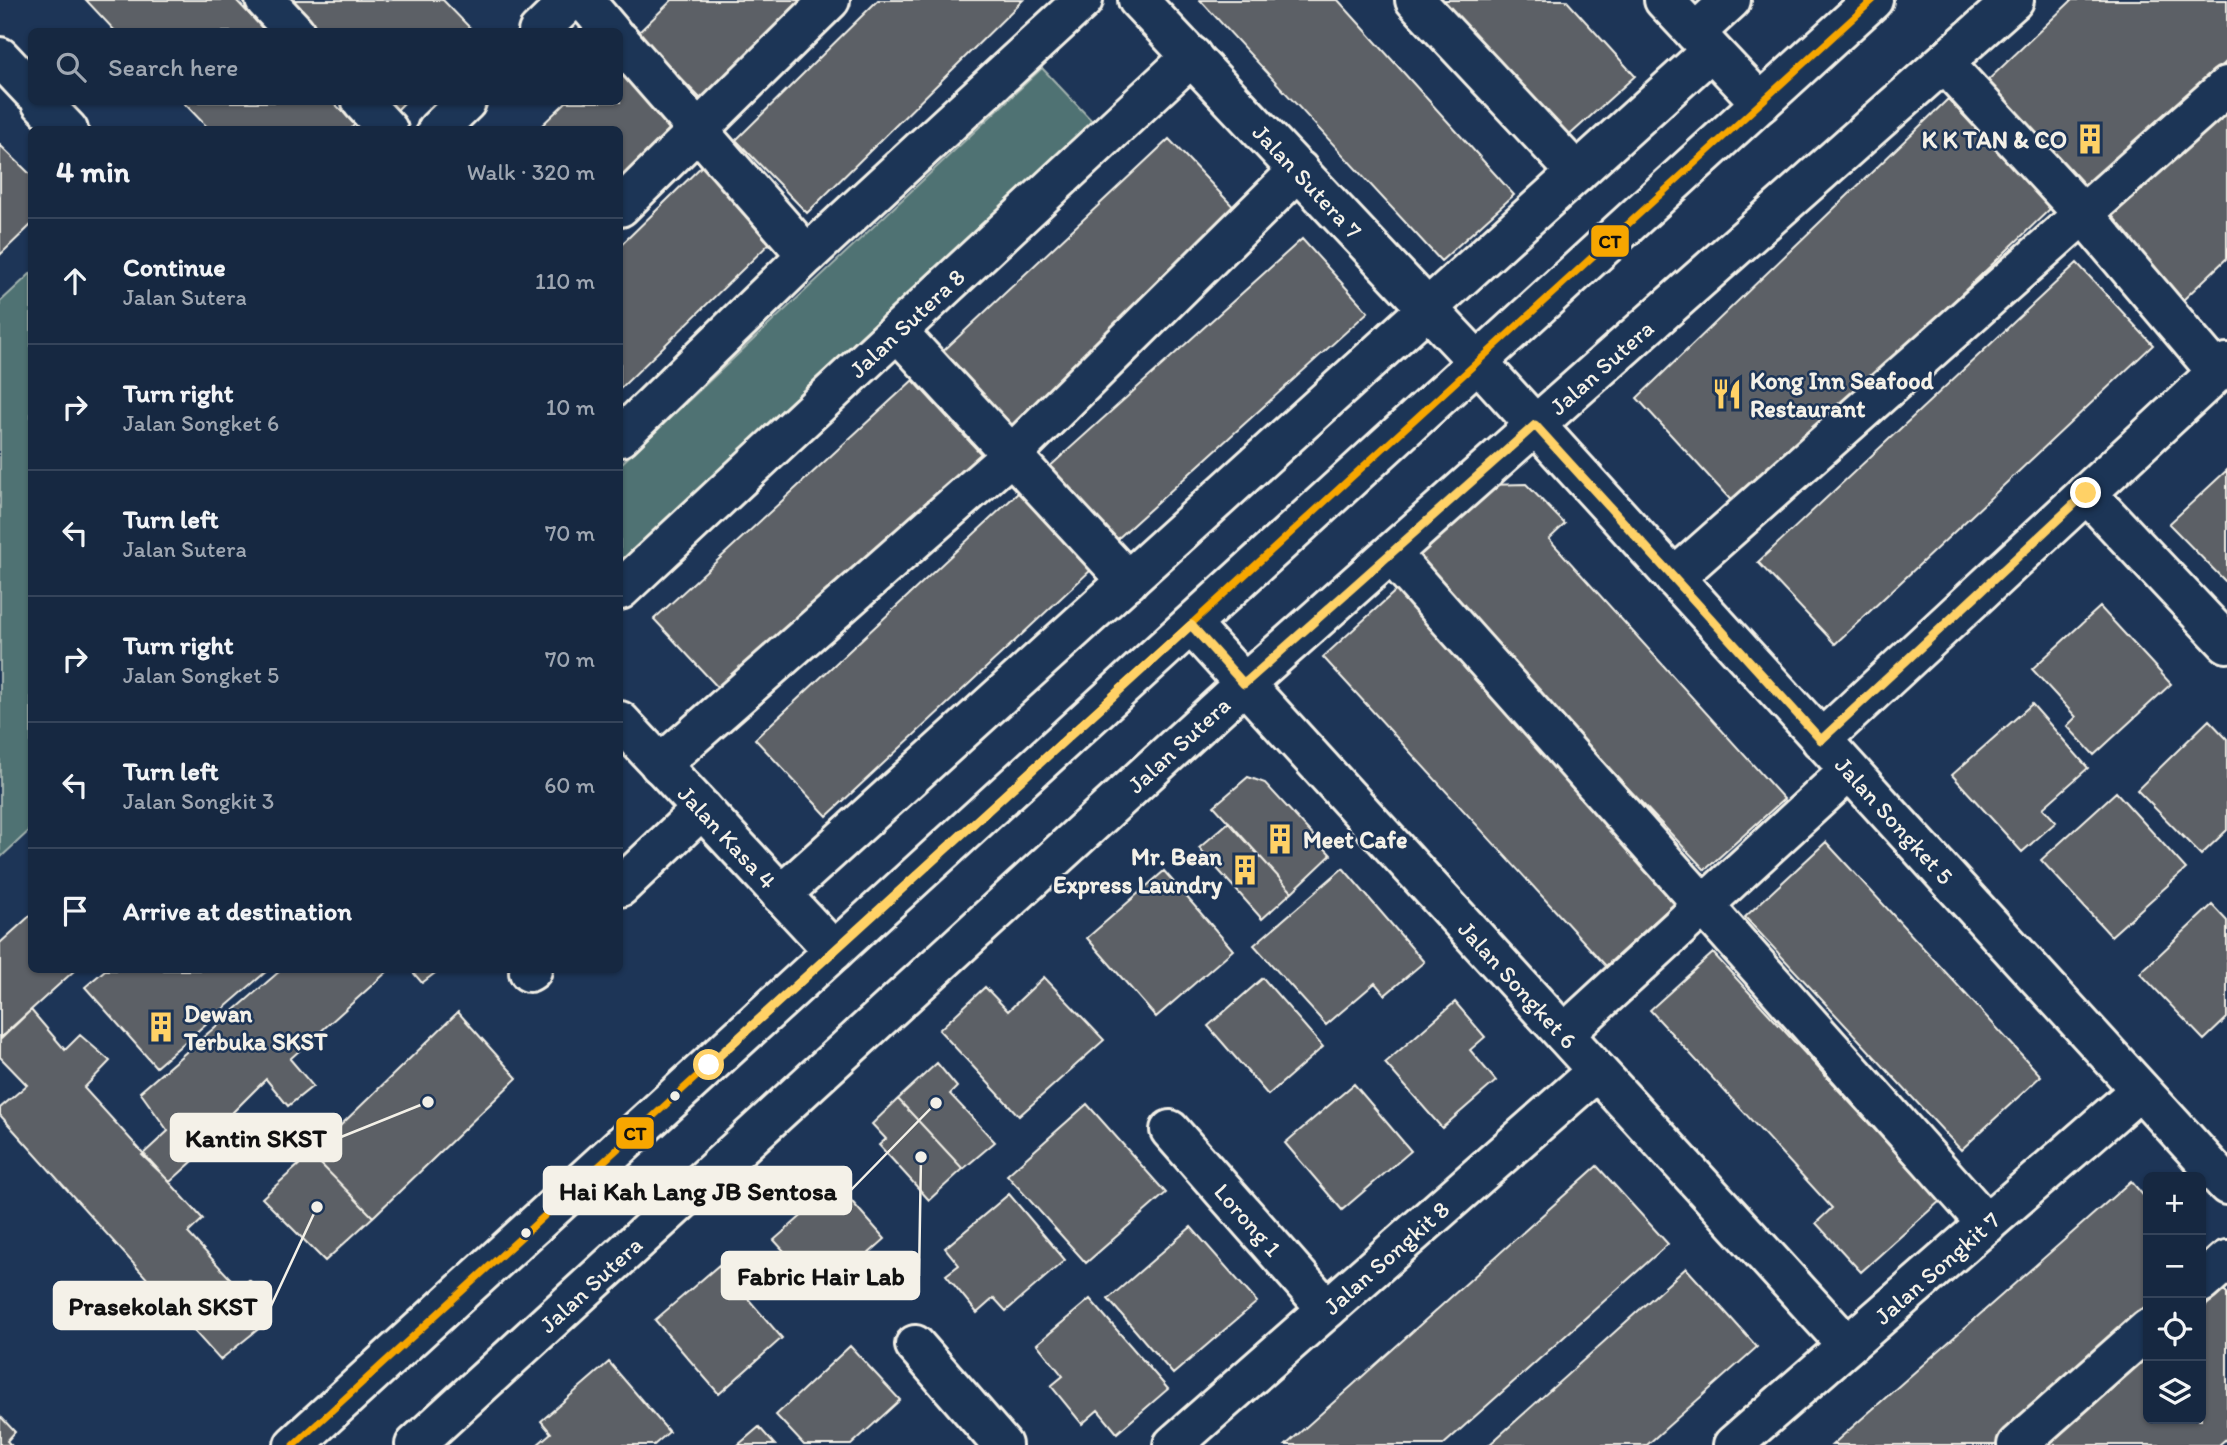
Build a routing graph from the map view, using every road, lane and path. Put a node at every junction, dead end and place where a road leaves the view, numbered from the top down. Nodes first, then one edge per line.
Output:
1 (265, 0) edge
2 (830, 0) edge
3 (1083, 0) edge
4 (1139, 0) edge
5 (1415, 0) edge
6 (1664, 0) edge
7 (1731, 0) edge
8 (1873, 0) edge
9 (2014, 0) edge
10 (558, 9) edge
11 (291, 28) edge
12 (602, 28) edge
13 (1703, 42) junction
14 (623, 45) edge
15 (1192, 56) junction
16 (0, 57) edge
17 (1944, 63) junction
18 (2227, 86) edge
19 (28, 87) edge
20 (1760, 103) junction
21 (44, 105) edge
22 (365, 105) edge
23 (463, 105) edge
24 (64, 126) edge
25 (384, 126) edge
26 (441, 126) edge
27 (695, 130) junction
28 (1299, 170) junction
29 (1577, 173) junction
30 (623, 205) edge
31 (2084, 215) junction
32 (807, 255) junction
33 (1429, 310) junction
34 (897, 331) junction
35 (1478, 362) junction
36 (2222, 367) edge
37 (1535, 425) junction
38 (623, 434) edge
39 (1011, 455) junction
40 (2086, 493) junction
41 (1391, 554) junction
42 (1674, 578) junction
43 (1128, 581) junction
44 (623, 587) edge
45 (1191, 625) junction
46 (2227, 643) edge
47 (1244, 684) junction
48 (623, 724) edge
49 (1821, 740) junction
50 (660, 765) junction
51 (1850, 771) junction
52 (702, 809) junction
53 (623, 884) edge
54 (781, 895) junction
55 (1705, 906) junction
56 (834, 951) junction
57 (1564, 1034) junction
58 (1597, 1071) junction
59 (2140, 1090) junction
60 (1170, 1130) dead end
61 (2227, 1185) edge
62 (1987, 1224) junction
63 (2227, 1260) edge
64 (2206, 1279) edge
65 (1327, 1309) junction
66 (2143, 1333) edge
67 (915, 1345) dead end
68 (1847, 1345) junction
69 (294, 1445) edge
70 (415, 1445) edge
71 (1002, 1445) edge
72 (1173, 1445) edge
73 (1733, 1445) edge
74 (2017, 1445) edge

1 - 11 street
2 - 27 street
3 - 32 street
4 - 15 street, Jalan Sutera 7
5 - 29 street
6 - 13 street
7 - 13 street
8 - 20 street
9 - 17 street, Jalan Sutera
10 - 12 street
13 - 20 street
13 - 29 street
14 - 27 street
15 - 28 street, Jalan Sutera 7
15 - 34 street, Jalan Sutera 8
16 - 19 street
17 - 31 street
17 - 37 street, Jalan Sutera
18 - 31 street
20 - 35 street
21 - 24 street
22 - 25 street
23 - 26 street
27 - 30 street
27 - 32 street
28 - 33 street, Jalan Sutera 7
28 - 39 street
29 - 33 street
31 - 36 street
31 - 42 street
32 - 38 street
33 - 35 street, Jalan Sutera 7
33 - 43 street
34 - 39 street
34 - 44 street, Jalan Sutera 8
35 - 37 street, Jalan Songket 5
35 - 45 street
36 - 40 street
37 - 41 street, Jalan Sutera
37 - 42 street, Jalan Songket 5
39 - 43 street
39 - 50 street
40 - 46 street
40 - 49 street
41 - 47 street, Jalan Sutera
41 - 55 street
42 - 49 street, Jalan Songket 5
43 - 54 street
45 - 47 street, Jalan Songket 6
45 - 56 street
47 - 57 street, Jalan Songket 6
47 - 70 street, Jalan Sutera
48 - 50 street, Jalan Kasa 4
49 - 51 street, Jalan Songket 5
50 - 52 street, Jalan Kasa 4
51 - 55 street
51 - 59 street, Jalan Songket 5
52 - 53 street
52 - 54 street, Jalan Kasa 4
54 - 56 street, Jalan Kasa 4
55 - 57 street
55 - 62 street
56 - 69 street
57 - 58 street, Jalan Songket 6
58 - 65 street, Jalan Songkit 8
58 - 68 street, Jalan Songket 6
59 - 61 street, Jalan Songket 5
59 - 62 street, Jalan Songkit 7
60 - 65 street, Lorong 1
62 - 68 street, Jalan Songkit 7
63 - 64 street
65 - 72 street, Jalan Songkit 8
66 - 74 street
67 - 71 street
68 - 73 street, Jalan Songkit 7

